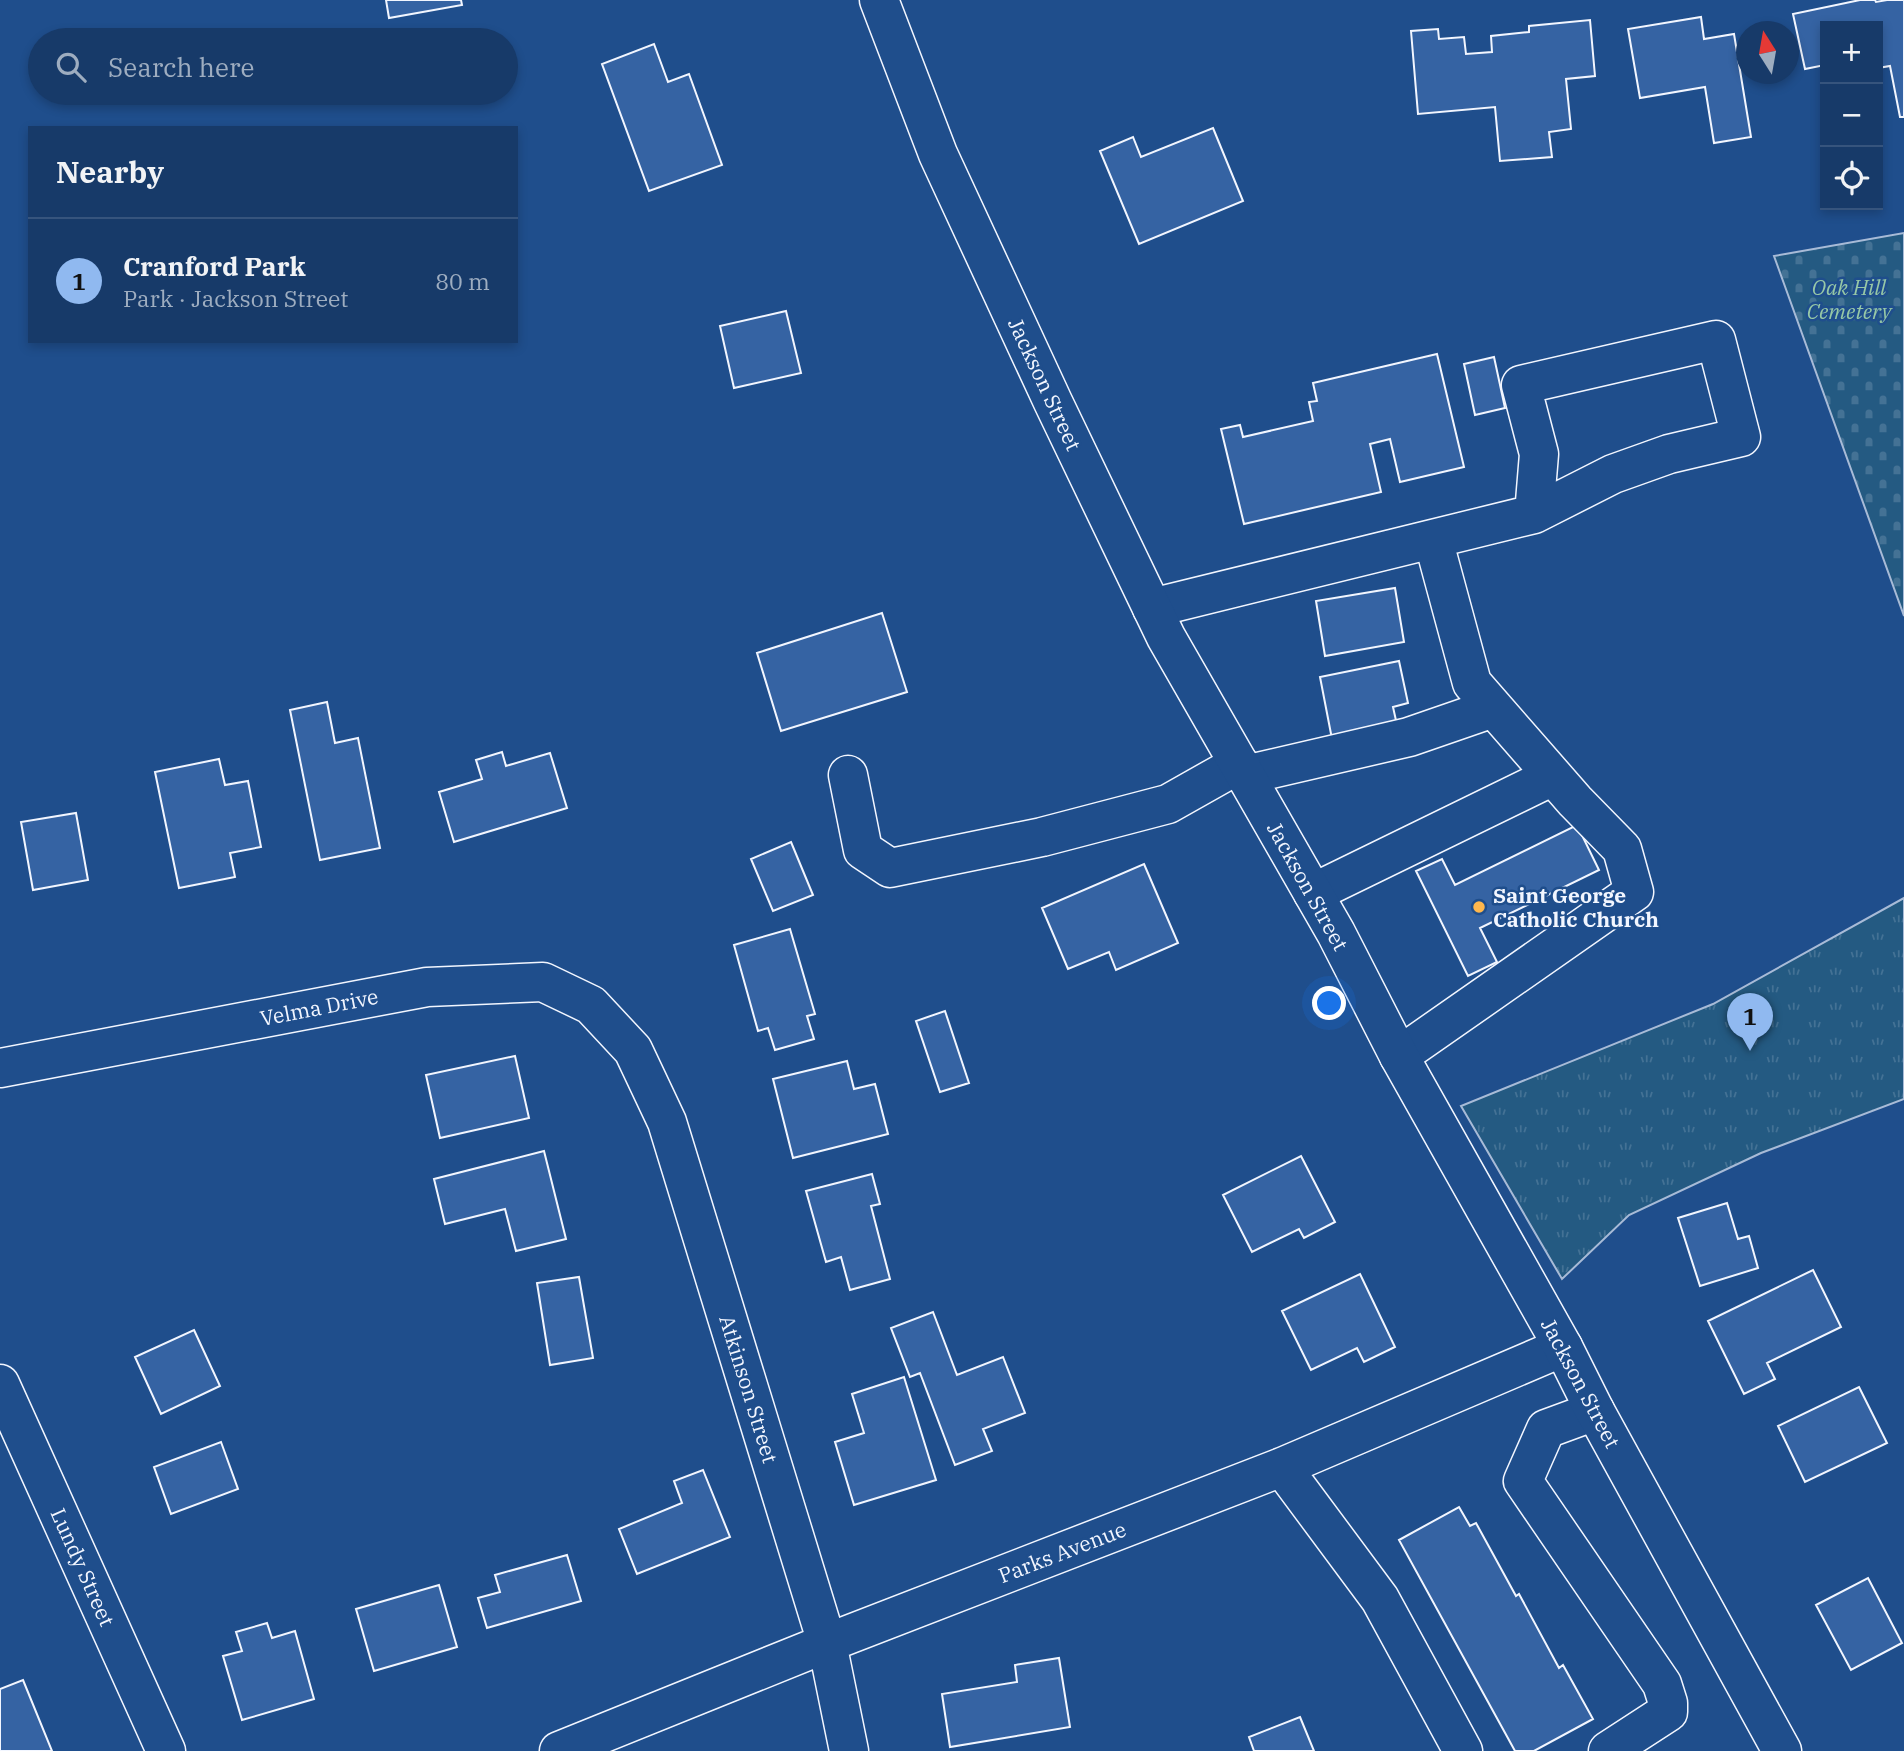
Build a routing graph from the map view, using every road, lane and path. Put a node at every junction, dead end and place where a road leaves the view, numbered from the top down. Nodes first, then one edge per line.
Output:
1 (879, 0) edge
2 (1534, 514) junction
3 (1433, 538) junction
4 (1152, 608) junction
5 (1493, 708) junction
6 (1242, 769) junction
7 (848, 775) dead end
8 (1553, 776) junction
9 (1313, 893) junction
10 (622, 1038) joint
11 (1399, 1056) junction
12 (0, 1068) edge
13 (1563, 1347) junction
14 (0, 1384) edge
15 (1595, 1411) junction
16 (1282, 1467) junction
17 (827, 1643) junction
18 (166, 1751) edge
19 (559, 1751) edge
20 (849, 1751) edge
21 (1463, 1751) edge
22 (1608, 1751) edge
23 (1782, 1751) edge

1 - 4 street, Jackson Street
2 - 2 street
2 - 3 street
3 - 4 street
3 - 5 street
4 - 6 street, Jackson Street
5 - 6 street
5 - 8 street
6 - 7 street
6 - 9 street, Jackson Street
8 - 9 street
8 - 11 street
9 - 11 street, Jackson Street
10 - 12 street, Velma Drive
10 - 17 street, Atkinson Street
11 - 13 street, Jackson Street
13 - 15 street, Jackson Street
13 - 16 street, Parks Avenue
14 - 18 street, Lundy Street
15 - 22 street
15 - 23 street, Jackson Street
16 - 17 street, Parks Avenue
16 - 21 street
17 - 19 street, Parks Avenue
17 - 20 street, Atkinson Street

